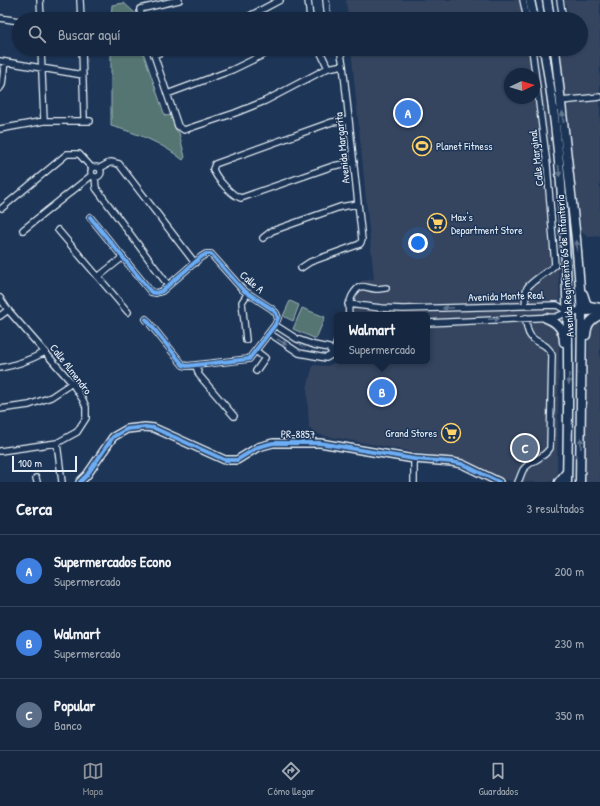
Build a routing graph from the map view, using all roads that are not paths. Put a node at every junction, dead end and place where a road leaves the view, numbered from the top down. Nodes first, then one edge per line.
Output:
1 (40, 0) edge
2 (80, 0) edge
3 (179, 0) edge
4 (280, 0) edge
5 (308, 0) edge
6 (326, 0) edge
7 (523, 0) edge
8 (530, 0) edge
9 (535, 0) edge
10 (547, 0) edge
11 (560, 0) edge
12 (40, 12) edge
13 (81, 12) edge
14 (140, 12) edge
15 (257, 12) edge
16 (309, 12) edge
17 (327, 12) edge
18 (526, 12) edge
19 (533, 12) edge
20 (538, 12) edge
21 (549, 12) edge
22 (562, 12) edge
23 (0, 18) edge
24 (12, 20) edge
25 (41, 56) edge
26 (82, 56) edge
27 (154, 56) edge
28 (261, 56) edge
29 (322, 56) edge
30 (342, 56) edge
31 (533, 56) edge
32 (545, 56) edge
33 (556, 56) edge
34 (2, 62) edge
35 (344, 65) junction
36 (42, 68) junction
37 (328, 68) junction
38 (83, 74) junction
39 (0, 88) edge
40 (167, 94) junction
41 (600, 97) edge
42 (561, 101) junction
43 (84, 117) dead end
44 (349, 120) junction
45 (90, 121) dead end
46 (44, 122) junction
47 (0, 130) edge
48 (354, 162) junction
49 (92, 168) junction
50 (100, 168) junction
51 (94, 176) junction
52 (358, 204) junction
53 (2, 208) dead end
54 (90, 217) dead end
55 (23, 230) dead end
56 (58, 230) dead end
57 (264, 238) dead end
58 (123, 257) junction
59 (195, 263) junction
60 (578, 266) junction
61 (301, 268) dead end
62 (98, 276) junction
63 (168, 285) junction
64 (386, 288) dead end
65 (248, 293) junction
66 (0, 298) edge
67 (348, 304) junction
68 (525, 305) junction
69 (8, 310) junction
70 (600, 310) edge
71 (128, 312) dead end
72 (349, 312) edge
73 (568, 312) junction
74 (582, 313) junction
75 (0, 316) edge
76 (600, 316) edge
77 (526, 318) junction
78 (546, 318) junction
79 (146, 319) dead end
80 (430, 323) edge
81 (275, 324) junction
82 (269, 333) junction
83 (246, 340) dead end
84 (297, 340) junction
85 (307, 345) junction
86 (256, 351) junction
87 (334, 351) edge
88 (45, 352) junction
89 (333, 354) junction
90 (568, 354) junction
91 (196, 366) junction
92 (582, 367) junction
93 (0, 368) edge
94 (256, 371) dead end
95 (72, 383) junction
96 (0, 409) edge
97 (234, 416) dead end
98 (57, 443) junction
99 (0, 450) edge
100 (414, 459) junction
101 (567, 472) junction
102 (62, 482) edge
103 (80, 482) edge
104 (414, 482) edge
105 (499, 482) edge
106 (518, 482) edge
107 (559, 482) edge
108 (567, 482) edge
109 (580, 482) edge

1 - 12 street
2 - 13 street
3 - 14 street
4 - 15 street
5 - 16 street
6 - 17 street
7 - 18 street
8 - 19 main road
9 - 20 main road
10 - 21 main road
11 - 22 street
23 - 24 street
25 - 36 street
26 - 38 street
27 - 40 street
28 - 40 street
29 - 37 street
30 - 35 street, Avenida Margarita
31 - 68 street, Calle Marginal
32 -> 73 main road, Avenida Regimiento 65 de Infantería
33 - 42 main road, Avenida Regimiento 65 de Infantería
34 - 36 street
34 - 39 street
35 - 37 street
35 - 44 street, Avenida Margarita
36 - 38 street
36 - 46 street
37 - 40 street
38 - 43 street
41 - 42 street
60 -> 42 main road, Avenida Regimiento 65 de Infantería
44 - 48 street, Avenida Margarita
44 - 48 street
45 - 46 street
46 - 47 street
48 - 52 street, Avenida Margarita
49 - 50 street
49 - 51 street
49 - 53 street
50 - 51 street
50 - 59 street
51 - 55 street
51 - 63 street
52 - 57 street
52 - 61 street, Avenida Margarita
54 - 58 street, Calle A
56 - 62 street
58 - 62 street
58 - 63 street, Calle A
59 - 63 street, Calle A
59 - 65 street, Calle A
60 - 70 main road
60 - 74 main road, Avenida Regimiento 65 de Infantería
62 - 71 street
64 - 67 street
65 - 81 street, Calle A
65 - 83 street
66 - 69 street, Calle Almendro
68 -> 67 street, Avenida Monte Real
67 - 72 street
68 - 73 street, Avenida Monte Real
69 - 75 street
69 - 88 street, Calle Almendro
70 - 74 street
73 - 74 street
73 - 78 street, Avenida Monte Real
73 - 90 main road, Avenida Regimiento 65 de Infantería
74 - 92 main road, Avenida Regimiento 65 de Infantería
76 - 92 main road
77 - 78 street, Avenida Monte Real
80 -> 77 street, Avenida Monte Real
77 - 106 street
78 - 90 main road
79 - 91 street
81 - 82 street
81 - 84 street
82 - 86 street
82 -> 89 street
84 - 85 street
84 - 85 street
85 - 89 street
86 - 91 street
86 - 94 street
87 - 89 street
88 - 93 street
88 - 95 street, Calle Almendro
90 -> 101 main road, Avenida Regimiento 65 de Infantería
91 - 97 street
109 -> 92 main road, Avenida Regimiento 65 de Infantería
95 - 96 street
95 - 98 street, Calle Almendro
98 - 99 street, Calle Almendro
98 - 102 street
100 - 103 street, PR-8857
100 - 104 street
100 - 105 street, PR-8857
101 - 107 main road
101 - 108 main road, Avenida Regimiento 65 de Infantería

